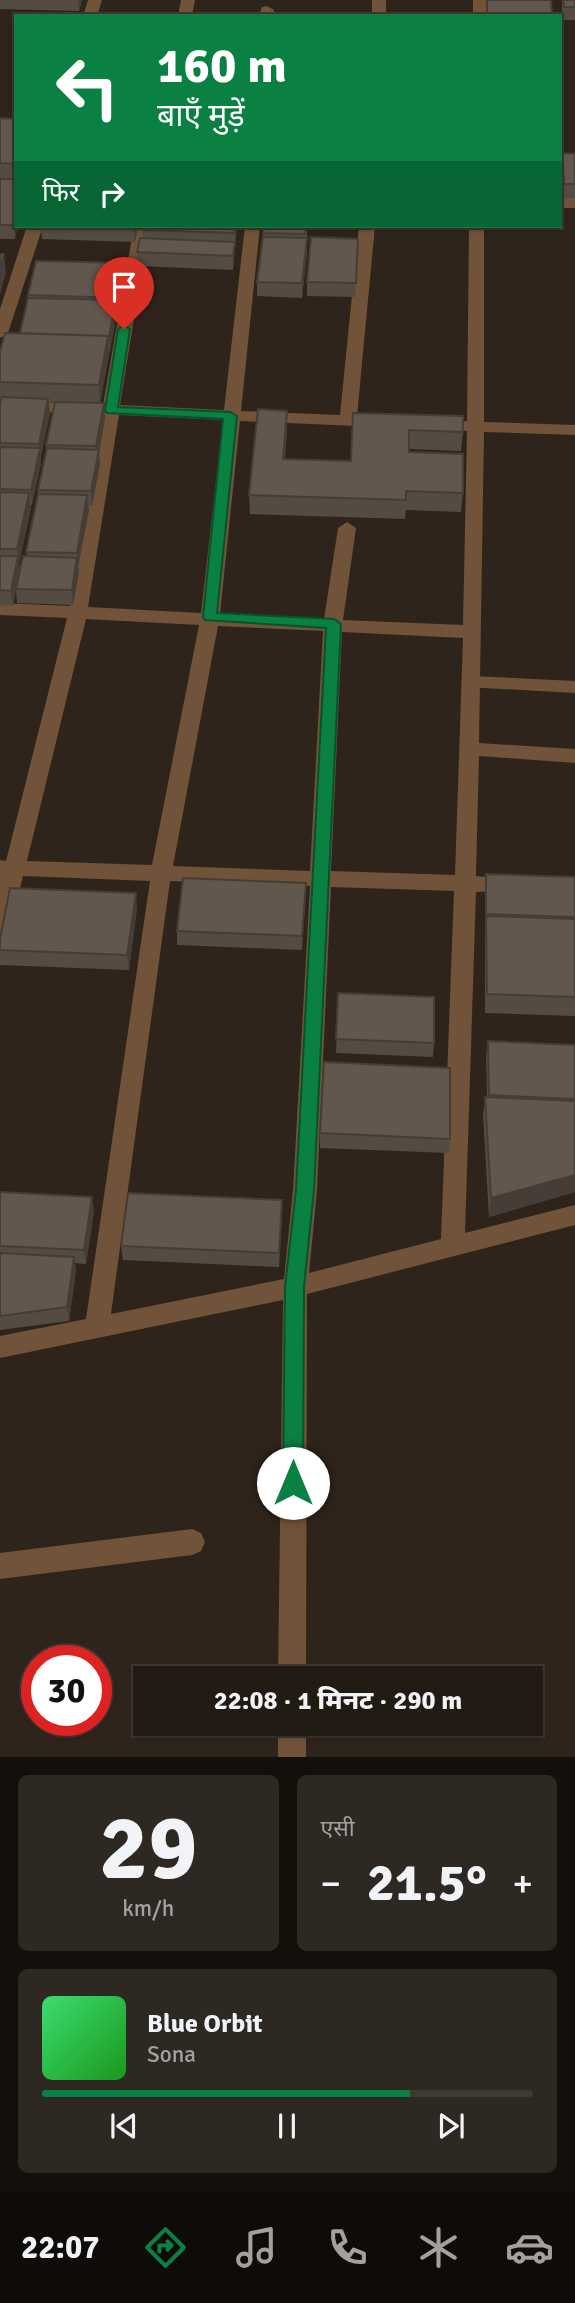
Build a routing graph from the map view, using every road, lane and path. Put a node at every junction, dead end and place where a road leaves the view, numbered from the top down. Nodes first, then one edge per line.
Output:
1 (34, 228) edge
2 (141, 228) edge
3 (253, 228) edge
4 (366, 228) edge
5 (476, 228) edge
6 (0, 333) edge
7 (0, 405) edge
8 (111, 411) junction
9 (230, 416) junction
10 (348, 421) junction
11 (400, 423) edge
12 (452, 425) edge
13 (478, 426) junction
14 (575, 430) edge
15 (346, 528) dead end
16 (0, 609) edge
17 (78, 612) junction
18 (210, 617) junction
19 (334, 624) junction
20 (473, 632) junction
21 (472, 682) junction
22 (575, 687) edge
23 (471, 749) junction
24 (575, 756) edge
25 (6, 868) edge
26 (161, 874) junction
27 (322, 878) junction
28 (464, 883) junction
29 (534, 885) edge
30 (0, 926) edge
31 (575, 1215) edge
32 (453, 1246) junction
33 (295, 1287) junction
34 (97, 1328) junction
35 (0, 1347) edge
36 (192, 1542) dead end
37 (0, 1566) edge
38 (292, 1666) edge
39 (292, 1736) edge
40 (292, 1757) edge

1 - 6 street
2 - 8 street
3 - 9 street
4 - 10 street
5 - 13 street
7 - 8 street
8 - 9 street
8 - 17 street
9 - 10 street
9 - 18 street
10 - 11 street
12 - 13 street
13 - 14 street
13 - 20 street
15 - 19 street
16 - 17 street
17 - 18 street
17 - 25 street
18 - 19 street
18 - 26 street
19 - 20 street
19 - 27 street
20 - 21 street
21 - 22 street
21 - 23 street
23 - 24 street
23 - 28 street
25 - 26 street
25 - 30 street
26 - 27 street
26 - 34 street
27 - 28 street
27 - 33 street
28 - 29 street
28 - 32 street
31 - 32 street
32 - 33 street
33 - 34 street
33 - 38 street
34 - 35 street
36 - 37 street
39 - 40 street

